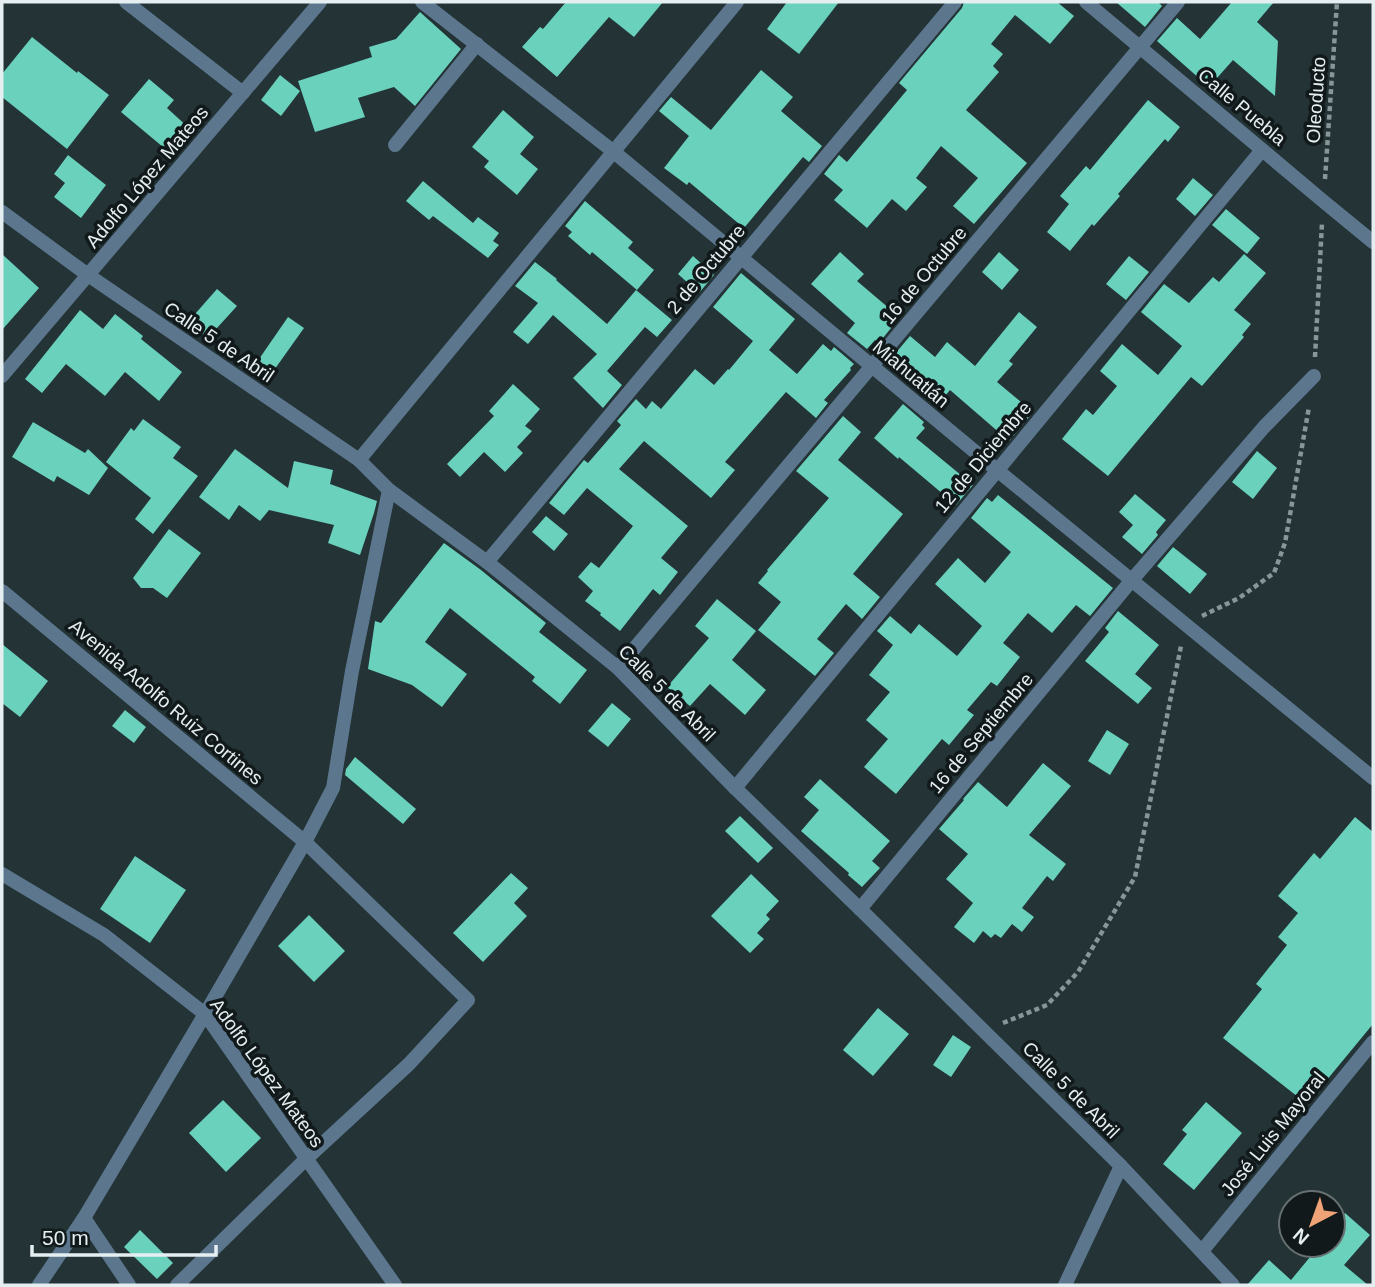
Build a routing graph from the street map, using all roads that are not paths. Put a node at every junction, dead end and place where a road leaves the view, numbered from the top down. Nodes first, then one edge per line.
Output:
1 (126, 2) edge
2 (320, 2) edge
3 (422, 2) edge
4 (737, 2) edge
5 (955, 2) edge
6 (1086, 2) edge
7 (1178, 2) edge
8 (477, 44) junction
9 (1140, 47) junction
10 (243, 93) junction
11 (396, 145) dead end
12 (1262, 150) junction
13 (614, 152) junction
14 (2, 212) edge
15 (1373, 242) edge
16 (741, 257) junction
17 (88, 275) junction
18 (873, 367) junction
19 (2, 376) edge
20 (1314, 376) road end
21 (359, 460) junction
22 (997, 470) junction
23 (389, 490) junction
24 (487, 562) junction
25 (1131, 581) junction
26 (2, 591) edge
27 (618, 668) junction
28 (1373, 778) edge
29 (735, 789) junction
30 (305, 842) junction
31 (2, 874) edge
32 (860, 909) junction
33 (205, 1014) junction
34 (1373, 1042) edge
35 (306, 1159) junction
36 (1121, 1166) junction
37 (84, 1218) junction
38 (1202, 1251) junction
39 (1072, 1271) junction
40 (39, 1285) edge
41 (129, 1285) edge
42 (177, 1285) edge
43 (395, 1285) edge
44 (1065, 1285) edge
45 (1083, 1285) edge
46 (1233, 1285) edge

1 - 10 street
2 - 10 street, Adolfo López Mateos
3 - 8 street, Miahuatlán
4 - 13 street
5 - 16 street, 2 de Octubre
6 - 9 street, Calle Puebla
7 - 9 street, 16 de Octubre
8 - 11 street
8 - 13 street, Miahuatlán
9 - 12 street, Calle Puebla
9 - 18 street, 16 de Octubre
10 - 17 street, Adolfo López Mateos
12 - 15 street, Calle Puebla
12 - 22 street, 12 de Diciembre
13 - 16 street, Miahuatlán
13 - 21 street
14 - 17 street, Calle 5 de Abril
16 - 18 street, Miahuatlán
16 - 24 street, 2 de Octubre
17 - 19 street, Adolfo López Mateos
17 - 21 street, Calle 5 de Abril
18 - 22 street, Miahuatlán
18 - 27 street, 16 de Octubre
20 - 25 street, 16 de Septiembre
21 - 23 street, Calle 5 de Abril
22 - 25 street, Miahuatlán
22 - 29 street, 12 de Diciembre
23 - 24 street, Calle 5 de Abril
23 - 30 street
24 - 27 street, Calle 5 de Abril
25 - 28 street, Miahuatlán
25 - 32 street, 16 de Septiembre
26 - 30 street, Avenida Adolfo Ruiz Cortines
27 - 29 street, Calle 5 de Abril
29 - 32 street, Calle 5 de Abril
30 - 33 street
30 - 35 street, Avenida Adolfo Ruiz Cortines
31 - 33 street, Adolfo López Mateos
32 - 36 street, Calle 5 de Abril
33 - 35 street, Adolfo López Mateos
33 - 37 street
34 - 38 street, José Luis Mayoral
35 - 42 street
35 - 43 street, Adolfo López Mateos
36 - 38 street, Calle 5 de Abril
36 - 39 street
37 - 40 street
37 - 41 street
38 - 46 street, Calle 5 de Abril
39 - 44 street
39 - 45 street

